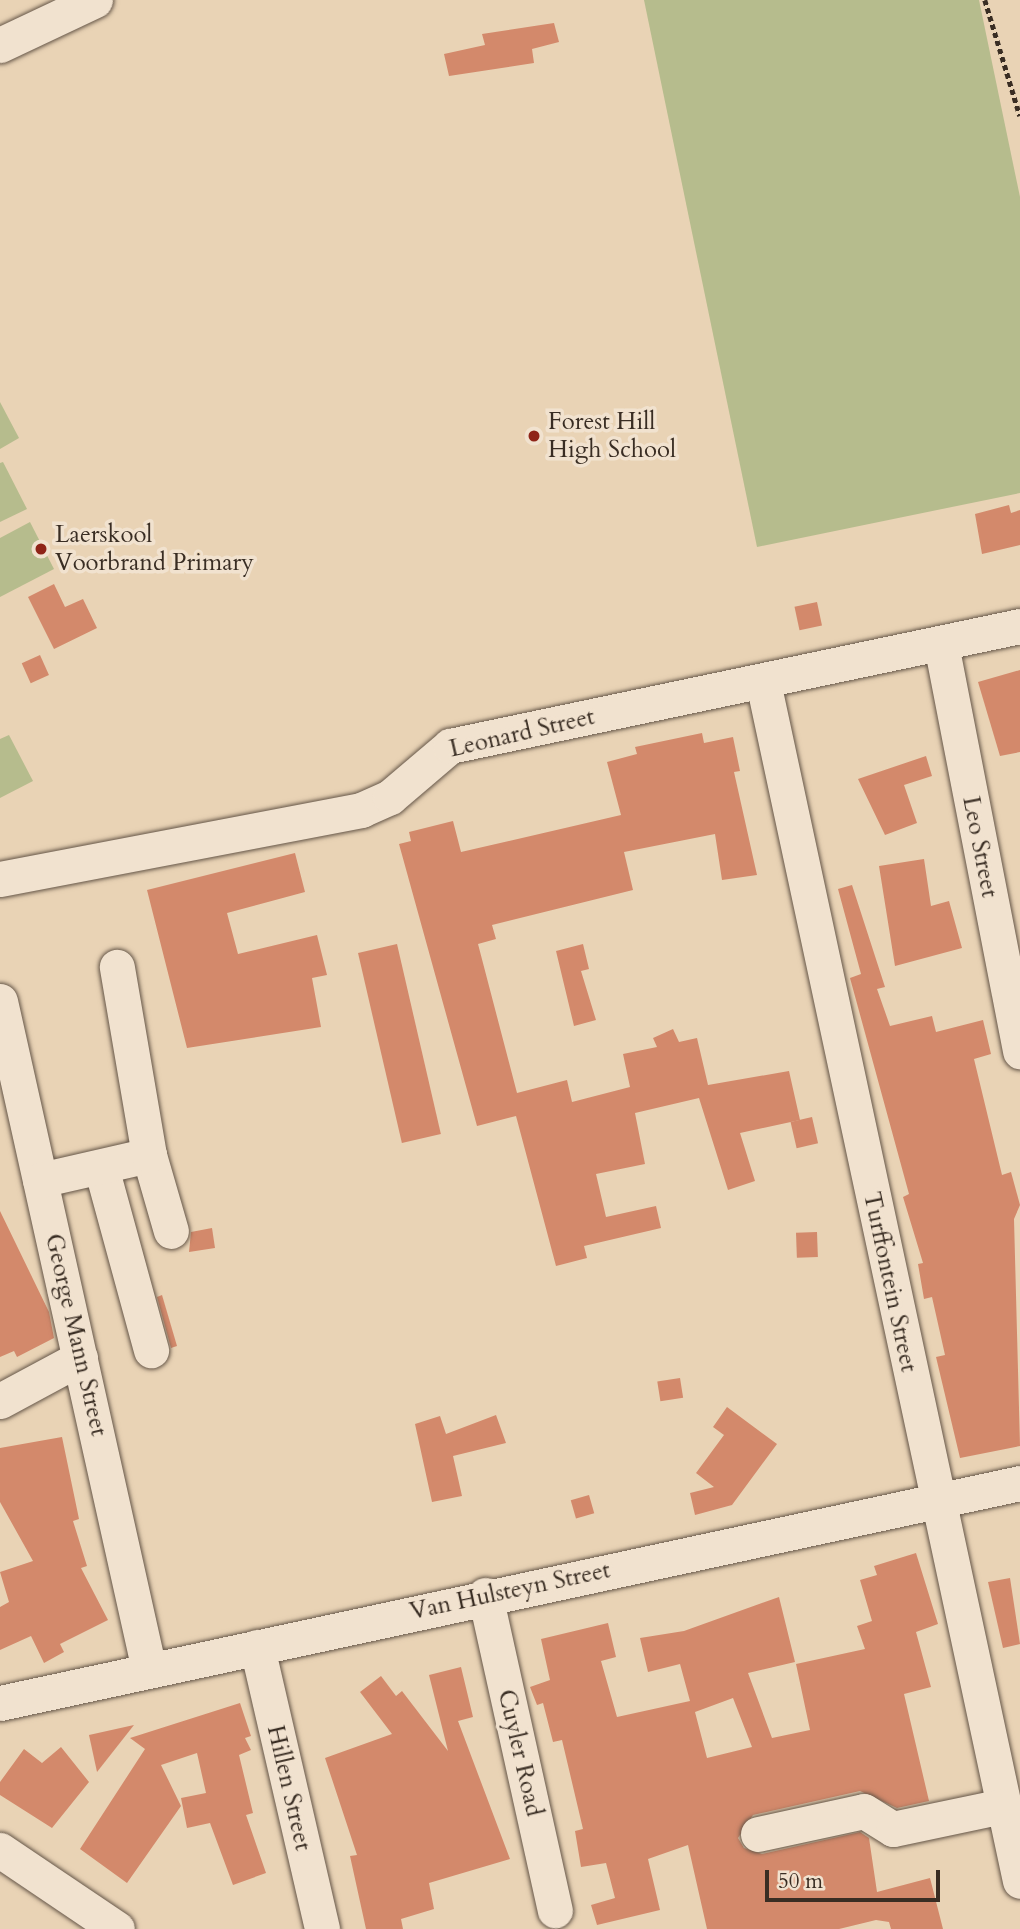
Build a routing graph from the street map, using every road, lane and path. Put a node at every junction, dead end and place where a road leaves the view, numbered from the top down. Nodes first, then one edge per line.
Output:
1 (95, 0) edge
2 (985, 0) edge
3 (0, 46) edge
4 (1020, 116) edge
5 (1020, 626) edge
6 (941, 644) junction
7 (763, 682) junction
8 (0, 879) edge
9 (117, 967) dead end
10 (0, 1001) edge
11 (1020, 1051) edge
12 (149, 1155) junction
13 (101, 1167) junction
14 (40, 1180) junction
15 (171, 1231) dead end
16 (151, 1350) dead end
17 (80, 1358) junction
18 (0, 1401) edge
19 (1020, 1483) edge
20 (938, 1500) junction
21 (485, 1595) junction
22 (257, 1647) junction
23 (149, 1670) junction
24 (0, 1703) edge
25 (1003, 1806) junction
26 (758, 1834) dead end
27 (0, 1850) edge
28 (1020, 1881) edge
29 (555, 1910) dead end
30 (117, 1929) edge
31 (321, 1929) edge

1 - 3 street
2 - 4 path
5 - 6 street, Leonard Street
6 - 7 street, Leonard Street
6 - 11 street, Leo Street
7 - 8 street, Leonard Street
7 - 20 street, Turffontein Street
9 - 12 street
10 - 14 street, George Mann Street
12 - 13 street
12 - 15 street
13 - 14 street
13 - 16 street
14 - 17 street, George Mann Street
17 - 18 street
17 - 23 street, George Mann Street
19 - 20 street, Van Hulsteyn Street
20 - 21 street, Van Hulsteyn Street
20 - 25 street, Turffontein Street
21 - 22 street, Van Hulsteyn Street
21 - 29 street, Cuyler Road
22 - 23 street, Van Hulsteyn Street
22 - 31 street, Hillen Street
23 - 24 street, Van Hulsteyn Street
25 - 26 street
25 - 28 street, Turffontein Street
27 - 30 street

